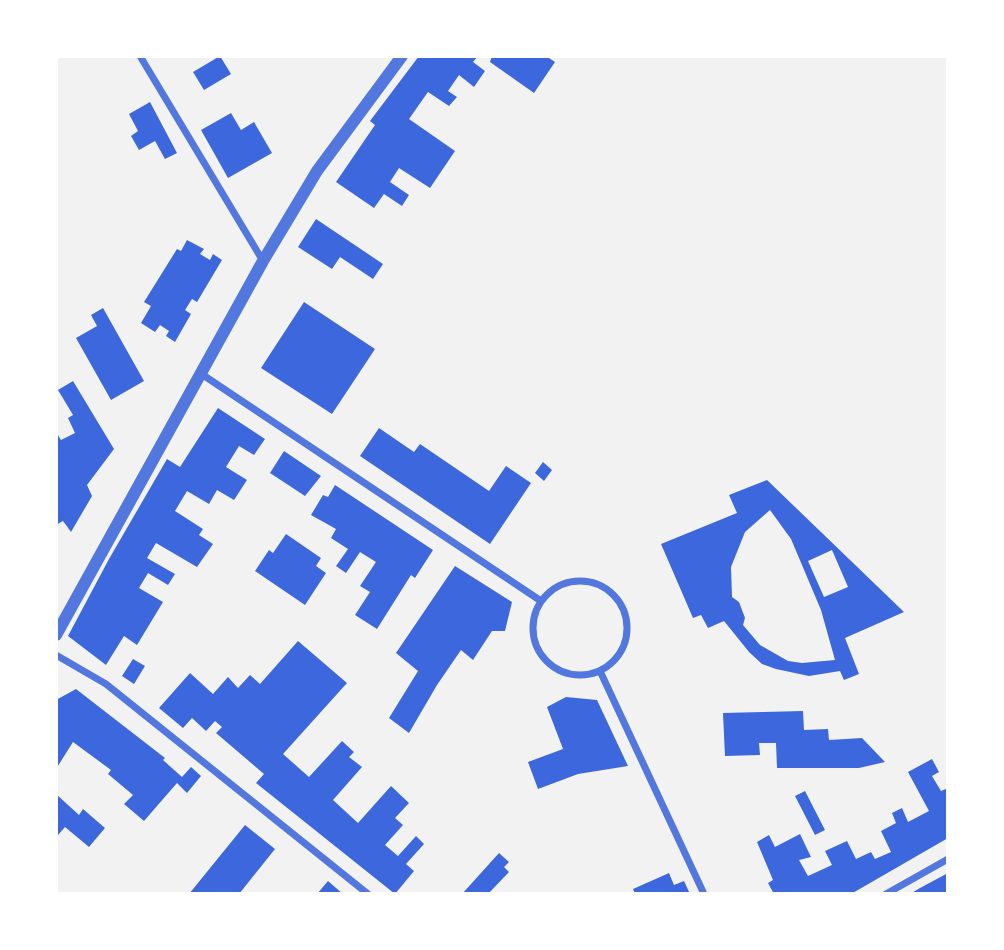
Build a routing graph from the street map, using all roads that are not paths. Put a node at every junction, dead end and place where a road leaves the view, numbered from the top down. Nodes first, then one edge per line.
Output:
1 (140, 56) edge
2 (402, 56) edge
3 (263, 261) junction
4 (200, 373) junction
5 (541, 601) junction
6 (56, 635) edge
7 (56, 655) edge
8 (600, 671) junction
9 (948, 859) edge
10 (368, 894) edge
11 (704, 894) edge
12 (886, 894) edge

1 - 3 street
2 - 3 street
3 - 4 street
4 - 5 street
4 - 6 street
5 - 8 street
5 - 8 street
7 - 10 street
8 - 11 street
9 - 12 street

